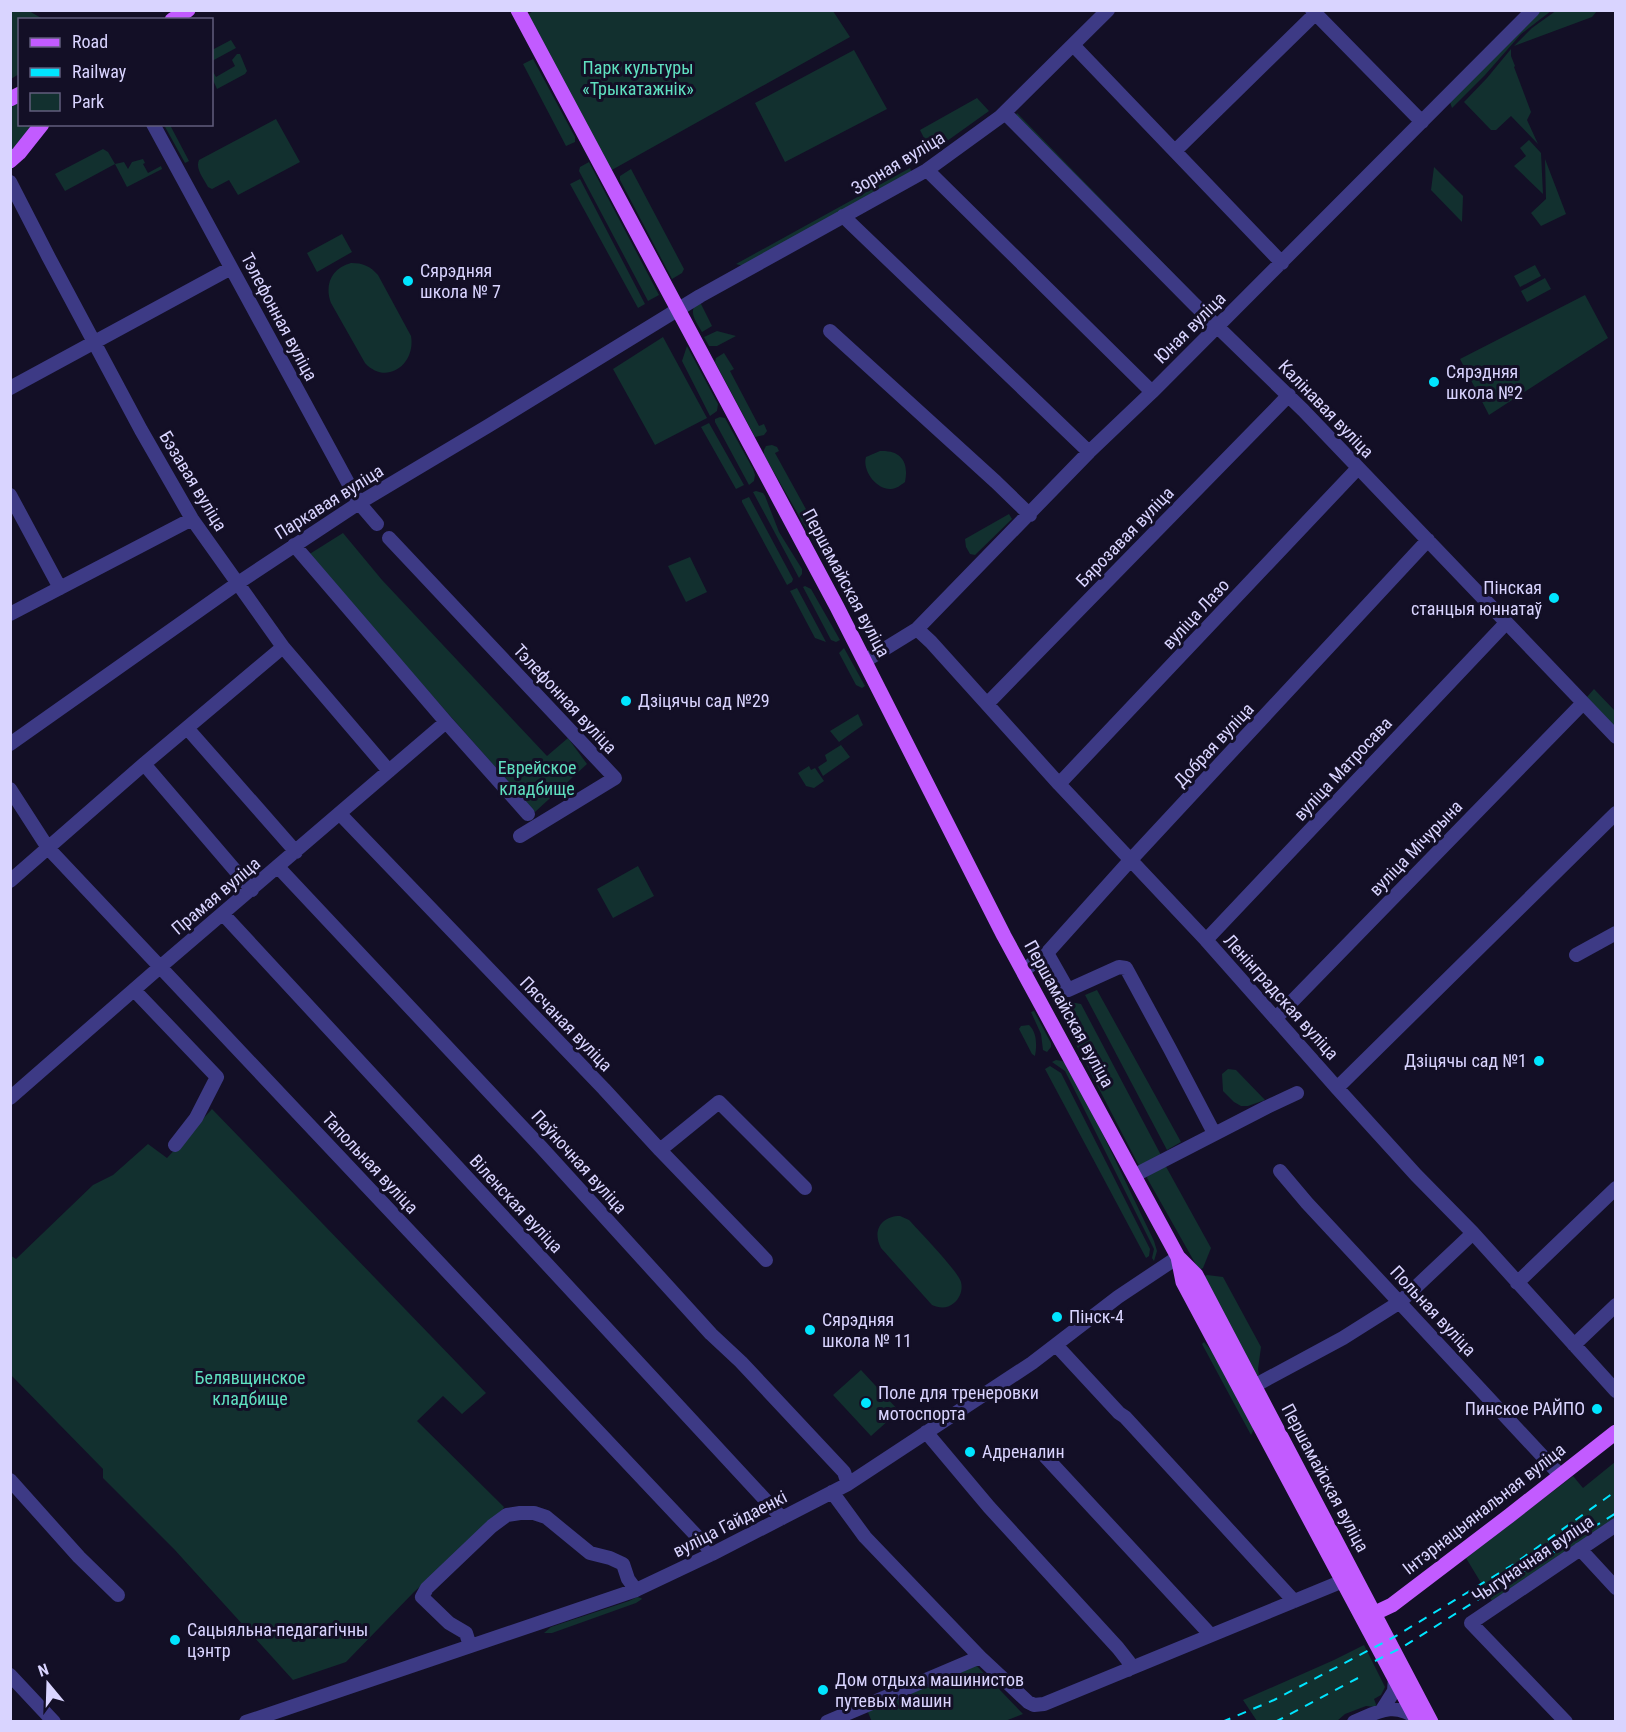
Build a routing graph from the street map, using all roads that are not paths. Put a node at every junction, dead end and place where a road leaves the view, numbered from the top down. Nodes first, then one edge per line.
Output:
1 (188, 10) edge
2 (518, 10) edge
3 (1108, 10) edge
4 (1533, 10) edge
5 (1313, 12) edge
6 (175, 18) edge
7 (1074, 46) junction
8 (1005, 113) junction
9 (1422, 122) junction
10 (40, 126) edge
11 (154, 126) edge
12 (1174, 151) junction
13 (10, 161) edge
14 (927, 170) junction
15 (10, 182) edge
16 (843, 216) junction
17 (1282, 263) junction
18 (231, 268) junction
19 (678, 309) junction
20 (1217, 327) junction
21 (830, 331) dead end
22 (95, 342) junction
23 (10, 388) edge
24 (1152, 392) junction
25 (1289, 395) junction
26 (1089, 452) junction
27 (1358, 468) junction
28 (10, 495) edge
29 (359, 503) junction
30 (1030, 515) junction
31 (192, 519) junction
32 (377, 524) dead end
33 (389, 538) dead end
34 (1428, 540) junction
35 (294, 545) junction
36 (238, 583) junction
37 (60, 588) junction
38 (10, 614) edge
39 (1506, 623) junction
40 (917, 629) junction
41 (283, 647) junction
42 (865, 661) junction
43 (1583, 703) junction
44 (987, 704) junction
45 (446, 722) junction
46 (188, 728) junction
47 (1616, 737) edge
48 (10, 744) edge
49 (144, 764) junction
50 (389, 771) junction
51 (1059, 784) junction
52 (10, 789) edge
53 (1616, 813) edge
54 (340, 814) junction
55 (528, 814) dead end
56 (520, 836) dead end
57 (48, 848) junction
58 (296, 852) junction
59 (1131, 860) junction
60 (278, 867) junction
61 (10, 881) edge
62 (252, 890) junction
63 (223, 914) junction
64 (1616, 933) edge
65 (1206, 940) junction
66 (1047, 953) junction
67 (1576, 955) dead end
68 (160, 967) junction
69 (1024, 970) junction
70 (134, 990) junction
71 (1275, 1018) junction
72 (1337, 1088) junction
73 (1297, 1093) dead end
74 (10, 1098) edge
75 (1214, 1133) junction
76 (175, 1145) dead end
77 (660, 1150) junction
78 (1280, 1171) dead end
79 (1135, 1175) junction
80 (805, 1188) dead end
81 (1616, 1188) edge
82 (1473, 1233) junction
83 (1179, 1257) junction
84 (766, 1260) dead end
85 (1517, 1283) junction
86 (1400, 1302) junction
87 (1616, 1305) edge
88 (1056, 1345) junction
89 (1574, 1345) junction
90 (1254, 1386) junction
91 (1616, 1391) edge
92 (926, 1432) junction
93 (1616, 1432) edge
94 (1042, 1453) dead end
95 (1560, 1475) junction
96 (10, 1480) edge
97 (848, 1484) junction
98 (832, 1492) junction
99 (782, 1518) junction
100 (1616, 1525) edge
101 (1580, 1549) junction
102 (712, 1554) junction
103 (1343, 1581) junction
104 (1616, 1588) edge
105 (636, 1590) junction
106 (118, 1595) dead end
107 (1294, 1601) junction
108 (1375, 1613) junction
109 (1209, 1636) junction
110 (470, 1646) junction
111 (980, 1657) junction
112 (1128, 1670) junction
113 (10, 1675) edge
114 (1395, 1677) junction
115 (1382, 1710) junction
116 (1422, 1720) edge
117 (54, 1722) edge
118 (246, 1722) edge
119 (827, 1722) edge
120 (1354, 1722) edge
121 (1566, 1722) edge

1 - 6 main road
2 - 19 main road, Першамайская вуліца
3 - 7 street, Зорная вуліца
4 - 9 street, Юная вуліца
5 - 9 street
5 - 12 street
7 - 8 street, Зорная вуліца
7 - 12 street
8 - 14 street, Зорная вуліца
8 - 20 street, Калінавая вуліца
9 - 17 street, Юная вуліца
10 - 13 main road
11 - 18 street, Тэлефонная вуліца
12 - 17 street
14 - 16 street, Зорная вуліца
14 - 24 street
15 - 22 street, Бэзавая вуліца
16 - 19 street, Зорная вуліца
16 - 26 street
17 - 20 street, Юная вуліца
18 - 22 street
18 - 29 street, Тэлефонная вуліца
19 - 29 street, Паркавая вуліца
19 - 42 main road, Першамайская вуліца
20 - 24 street, Юная вуліца
20 - 25 street, Калінавая вуліца
21 - 30 street
22 - 23 street
22 - 31 street, Бэзавая вуліца
24 - 26 street, Юная вуліца
25 - 27 street, Калінавая вуліца
25 - 44 street, Бярозавая вуліца
26 - 30 street, Юная вуліца
27 - 34 street, Калінавая вуліца
27 - 51 street, вуліца Лазо
28 - 37 street
29 - 32 street, Тэлефонная вуліца
29 - 35 street, Паркавая вуліца
30 - 40 street, Юная вуліца
31 - 36 street, Бэзавая вуліца
31 - 37 street
33 - 56 street, Тэлефонная вуліца
34 - 39 street, Калінавая вуліца
34 - 59 street, Добрая вуліца
35 - 36 street, Паркавая вуліца
35 - 45 street
36 - 41 street, Бэзавая вуліца
36 - 48 street, Паркавая вуліца
37 - 38 street
39 - 43 street, Калінавая вуліца
39 - 65 street, вуліца Матросава
40 - 42 street, Юная вуліца
40 - 44 street, Ленінградская вуліца
41 - 46 street
41 - 50 street, Бэзавая вуліца
42 - 69 main road, Першамайская вуліца
43 - 47 street, Калінавая вуліца
43 - 71 street, вуліца Мічурына
44 - 51 street, Ленінградская вуліца
45 - 50 street, Прамая вуліца
45 - 55 street
46 - 49 street
46 - 58 street
49 - 57 street
49 - 62 street
50 - 54 street, Прамая вуліца
51 - 59 street, Ленінградская вуліца
52 - 57 street, Тапольная вуліца
53 - 72 street
54 - 58 street, Прамая вуліца
54 - 77 street, Пясчаная вуліца
57 - 61 street
57 - 68 street, Тапольная вуліца
58 - 60 street, Прамая вуліца
59 - 65 street, Ленінградская вуліца
59 - 66 street, Добрая вуліца
60 - 62 street, Прамая вуліца
60 - 97 street, Паўночная вуліца
62 - 63 street, Прамая вуліца
63 - 68 street, Прамая вуліца
63 - 99 street, Віленская вуліца
64 - 67 street
65 - 71 street, Ленінградская вуліца
66 - 69 street, Добрая вуліца
66 - 75 street, Першамайская вуліца
68 - 70 street, Прамая вуліца
68 - 102 street, Тапольная вуліца
69 - 79 main road, Першамайская вуліца
70 - 74 street, Прамая вуліца
70 - 76 street
71 - 72 street, Ленінградская вуліца
72 - 82 street, Ленінградская вуліца
73 - 75 street
75 - 79 street
77 - 80 street
77 - 84 street, Пясчаная вуліца
78 - 86 street, Польная вуліца
79 - 83 main road, Першамайская вуліца
81 - 85 street
82 - 85 street, Ленінградская вуліца
82 - 86 street
83 - 88 street, вуліца Гайдаенкі
83 - 90 main road, Першамайская вуліца
83 - 103 main road, Першамайская вуліца
85 - 89 street, Ленінградская вуліца
86 - 90 street
86 - 95 street, Польная вуліца
87 - 89 street
88 - 92 street, вуліца Гайдаенкі
88 - 107 street
89 - 91 street, Ленінградская вуліца
90 - 108 main road, Першамайская вуліца
92 - 97 street, вуліца Гайдаенкі
92 - 112 street
93 - 95 main road, Інтэрнацыянальная вуліца
94 - 109 street
95 - 108 main road, Інтэрнацыянальная вуліца
96 - 106 street
97 - 98 street, вуліца Гайдаенкі
98 - 99 street, вуліца Гайдаенкі
98 - 111 street
99 - 102 street, вуліца Гайдаенкі
100 - 101 street, Чыгуначная вуліца
101 - 104 street
101 - 121 street, Чыгуначная вуліца
102 - 105 street, вуліца Гайдаенкі
103 - 107 street
103 - 114 main road, Першамайская вуліца
105 - 110 street, вуліца Гайдаенкі
105 - 110 street
107 - 109 street
108 - 116 main road, Першамайская вуліца
109 - 112 street
110 - 118 street, вуліца Гайдаенкі
111 - 112 street
111 - 119 street
113 - 117 street
114 - 115 street
114 - 116 main road, Першамайская вуліца
115 - 116 street
115 - 120 street

